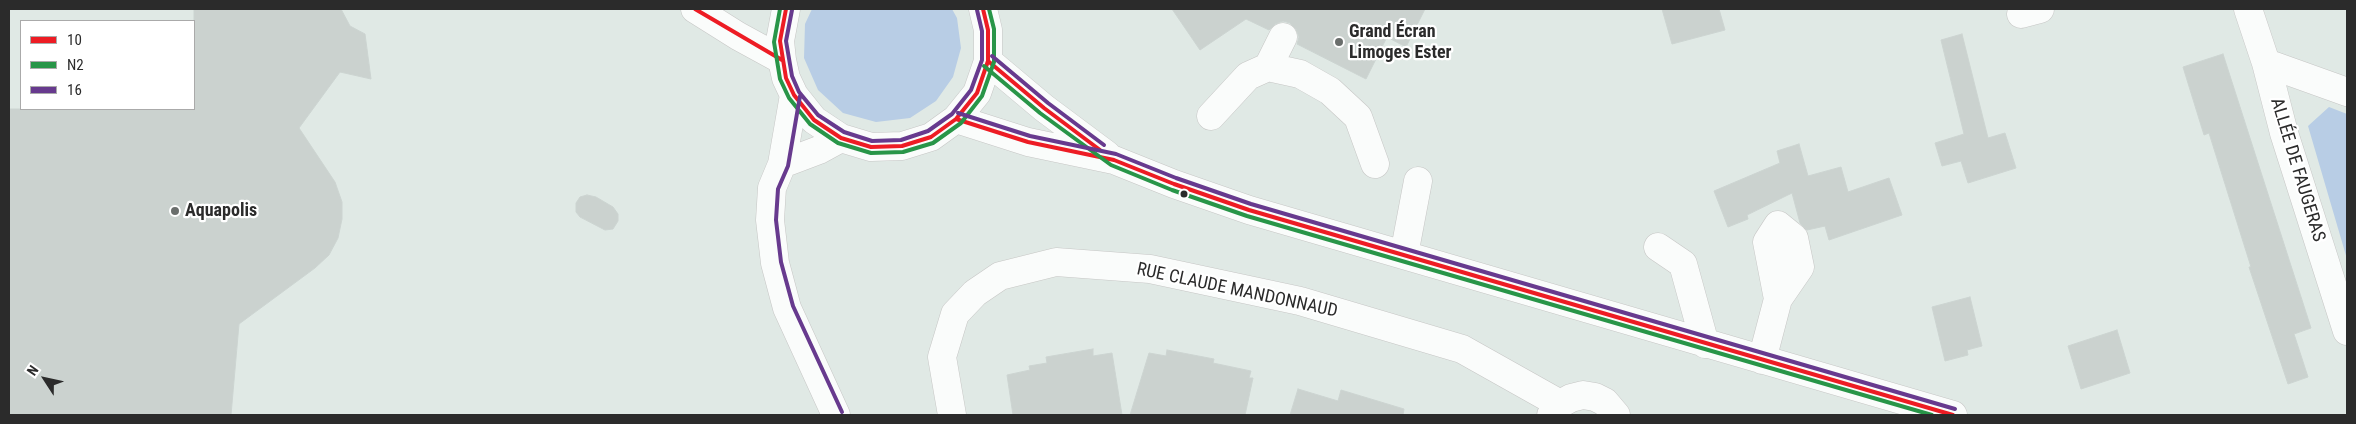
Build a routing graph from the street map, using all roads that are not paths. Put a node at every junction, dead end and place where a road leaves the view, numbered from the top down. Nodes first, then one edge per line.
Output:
1 (695, 9) edge
2 (786, 9) edge
3 (983, 9) edge
4 (2248, 9) edge
5 (1283, 37) dead end
6 (782, 60) junction
7 (988, 61) junction
8 (2266, 63) junction
9 (1268, 67) junction
10 (2347, 92) edge
11 (794, 95) junction
12 (1211, 116) dead end
13 (956, 120) junction
14 (841, 138) junction
15 (1114, 160) junction
16 (782, 164) junction
17 (1376, 164) dead end
18 (1418, 181) dead end
19 (1658, 247) dead end
20 (1404, 255) junction
21 (1778, 299) dead end
22 (2347, 331) edge
23 (1705, 344) junction
24 (1762, 360) junction
25 (1556, 409) edge
26 (836, 415) edge
27 (952, 415) edge
28 (1616, 415) edge
29 (1953, 415) edge

1 - 6 street
2 - 6 street
3 - 7 street
4 - 8 street, ALLÉE DE FAUGERAS
5 - 9 street
6 - 11 street
7 - 13 street
7 - 15 street
8 - 10 street
8 - 22 street, ALLÉE DE FAUGERAS
9 - 12 street
9 - 17 street
11 - 14 street
11 - 16 street
13 - 14 street
13 - 15 street
14 - 16 street
15 - 20 street
16 - 26 street
18 - 20 street
19 - 23 street
20 - 23 street
21 - 24 street
23 - 24 street
24 - 29 street
25 - 27 street, RUE CLAUDE MANDONNAUD
25 - 28 street

